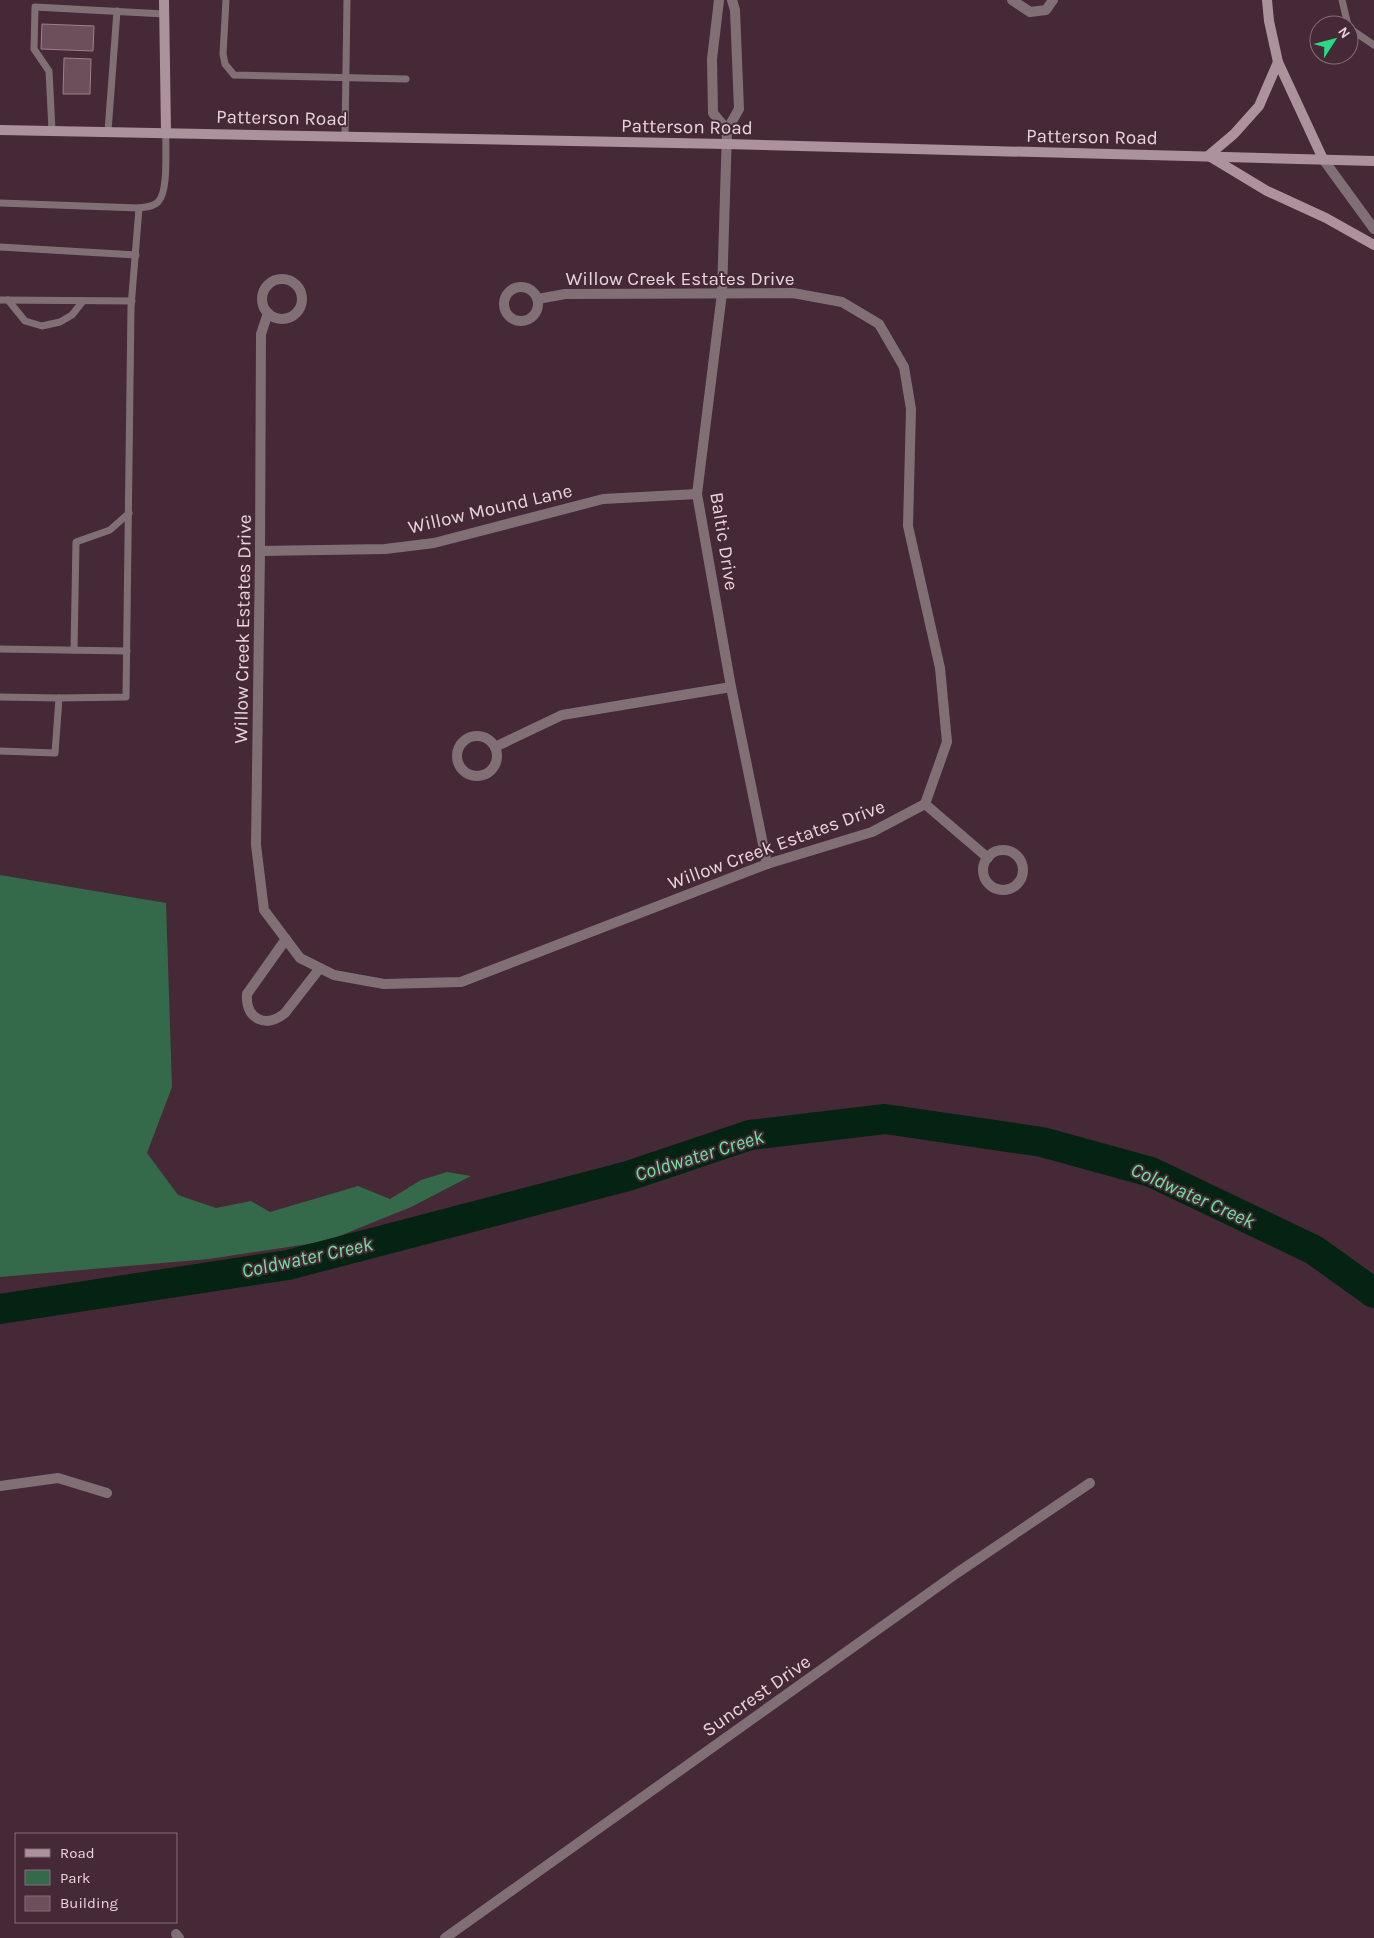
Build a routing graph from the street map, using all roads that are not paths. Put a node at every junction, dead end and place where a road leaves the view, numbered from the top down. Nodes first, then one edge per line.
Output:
1 (164, 0) edge
2 (226, 0) edge
3 (346, 0) edge
4 (719, 0) edge
5 (732, 0) edge
6 (1012, 0) edge
7 (1053, 0) edge
8 (1267, 0) edge
9 (1342, 0) edge
10 (117, 11) junction
11 (164, 14) junction
12 (1346, 15) edge
13 (1359, 34) edge
14 (1374, 45) edge
15 (1278, 62) junction
16 (346, 77) junction
17 (406, 79) dead end
18 (0, 130) edge
19 (52, 130) junction
20 (727, 130) junction
21 (108, 131) junction
22 (166, 132) junction
23 (345, 136) junction
24 (726, 144) junction
25 (1208, 156) junction
26 (1323, 159) junction
27 (1374, 161) edge
28 (0, 203) edge
29 (139, 208) junction
30 (1374, 229) edge
31 (1374, 245) edge
32 (0, 247) edge
33 (136, 255) junction
34 (722, 293) junction
35 (538, 299) dead end
36 (0, 300) edge
37 (8, 300) junction
38 (83, 301) junction
39 (132, 301) junction
40 (268, 313) dead end
41 (697, 494) junction
42 (129, 513) junction
43 (260, 551) junction
44 (0, 649) edge
45 (74, 650) junction
46 (127, 651) junction
47 (732, 687) junction
48 (0, 697) edge
49 (59, 698) junction
50 (495, 747) dead end
51 (0, 751) edge
52 (925, 804) junction
53 (988, 858) dead end
54 (767, 864) junction
55 (286, 939) junction
56 (320, 968) junction
57 (1090, 1483) dead end
58 (0, 1486) edge
59 (107, 1493) dead end
60 (445, 1938) edge

1 - 11 main road
2 - 16 lane
3 - 16 lane
4 - 20 street
5 - 20 street, Baltic Drive
6 - 7 street
8 - 15 main road
9 - 12 lane
10 - 11 lane
10 - 19 lane
10 - 21 lane
11 - 22 main road
13 - 14 lane
15 - 25 main road
15 - 26 main road
16 - 17 lane
16 - 23 lane
18 - 19 main road, Patterson Road
19 - 21 main road, Patterson Road
20 - 24 street, Baltic Drive
21 - 22 main road, Patterson Road
22 - 23 main road, Patterson Road
22 - 29 lane
23 - 24 main road, Patterson Road
24 - 25 main road, Patterson Road
24 - 34 street, Baltic Drive
25 - 26 main road, Patterson Road
25 - 31 main road
26 - 27 main road, Patterson Road
26 - 30 street
28 - 29 lane
29 - 33 lane
32 - 33 lane
33 - 39 lane
34 - 35 street, Willow Creek Estates Drive
34 - 41 street, Baltic Drive
34 - 52 street, Willow Creek Estates Drive
36 - 37 lane
37 - 38 lane
37 - 38 lane
38 - 39 lane
39 - 42 lane
40 - 43 street, Willow Creek Estates Drive
41 - 43 street, Willow Mound Lane
41 - 47 street, Baltic Drive
42 - 45 lane
42 - 46 lane
43 - 55 street, Willow Creek Estates Drive
44 - 45 lane
45 - 46 lane
46 - 49 lane
47 - 50 street
47 - 54 street, Baltic Drive
48 - 49 lane
49 - 51 lane
52 - 53 street
52 - 54 street, Willow Creek Estates Drive
54 - 56 street, Willow Creek Estates Drive
55 - 56 street, Willow Creek Estates Drive
55 - 56 street
57 - 60 street, Suncrest Drive
58 - 59 street

